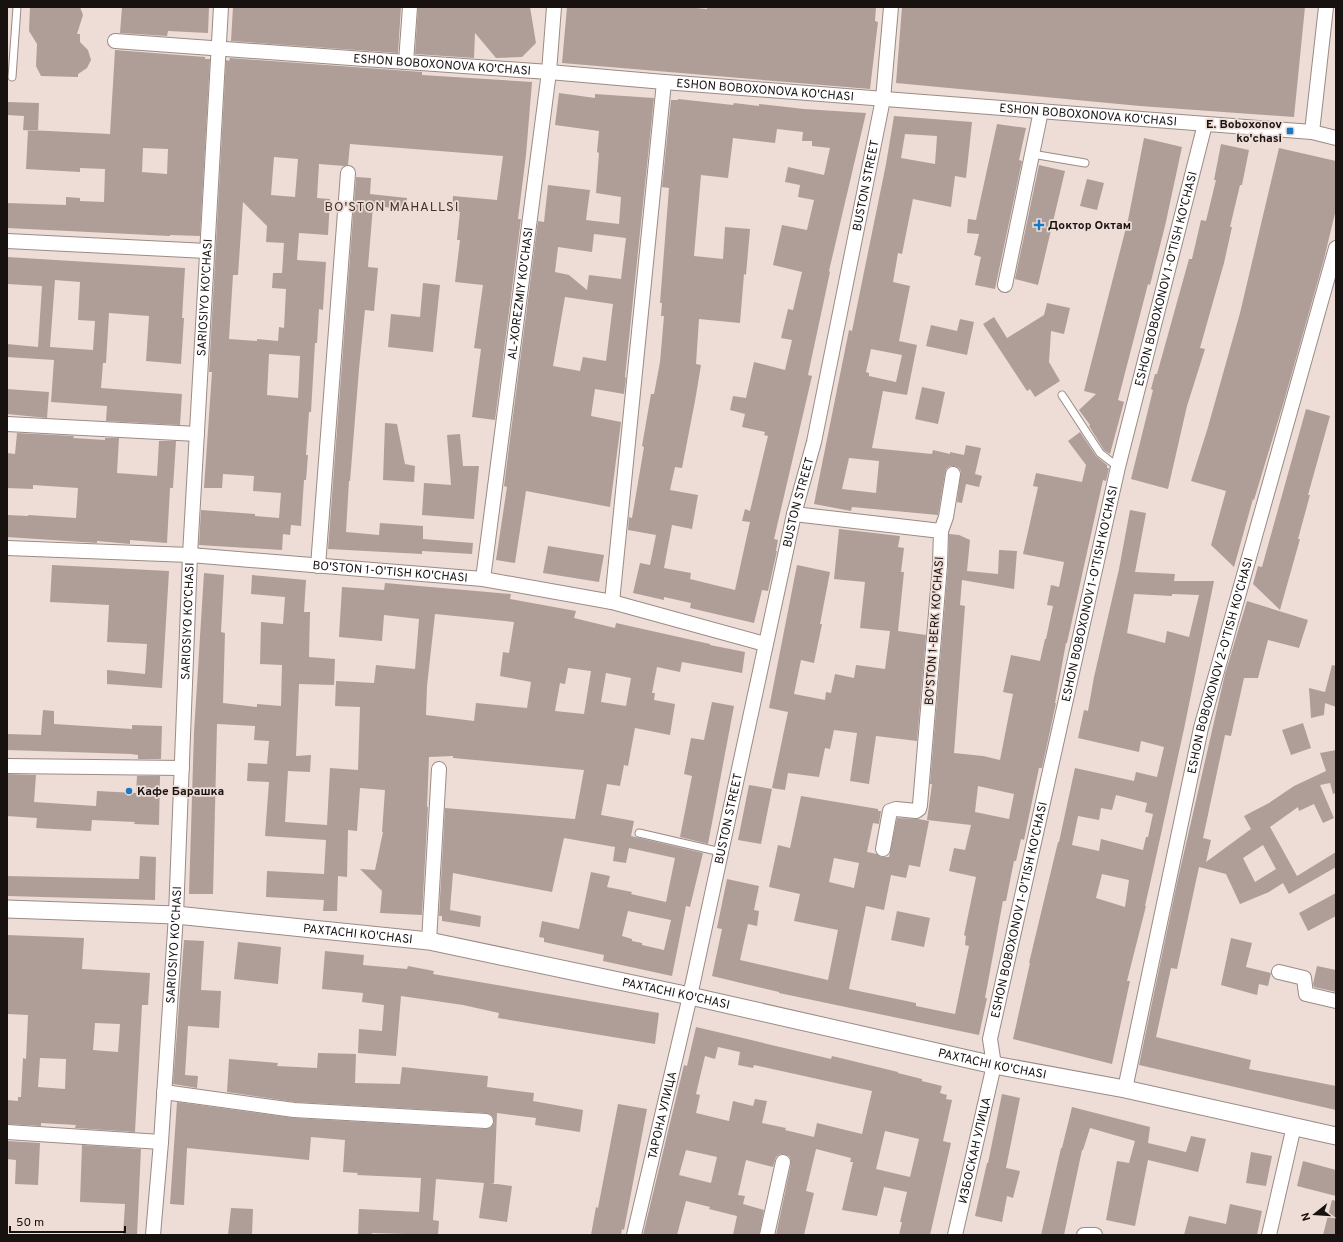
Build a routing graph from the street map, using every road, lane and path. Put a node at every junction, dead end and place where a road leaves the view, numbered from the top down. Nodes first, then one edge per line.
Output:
1 (17, 7) edge
2 (221, 7) edge
3 (410, 7) edge
4 (554, 7) edge
5 (891, 7) edge
6 (1326, 7) edge
7 (116, 40) dead end
8 (219, 48) junction
9 (406, 62) junction
10 (549, 72) junction
11 (12, 77) dead end
12 (664, 82) junction
13 (882, 99) junction
14 (1041, 111) junction
15 (1205, 124) junction
16 (1312, 132) junction
17 (1336, 138) edge
18 (1032, 154) junction
19 (1085, 163) dead end
20 (348, 173) dead end
21 (7, 241) edge
22 (1336, 248) edge
23 (207, 251) junction
24 (1005, 285) dead end
25 (1062, 395) dead end
26 (7, 424) edge
27 (197, 434) junction
28 (1118, 467) junction
29 (953, 474) dead end
30 (794, 514) junction
31 (941, 532) junction
32 (7, 548) edge
33 (190, 555) junction
34 (318, 566) junction
35 (483, 579) junction
36 (612, 602) junction
37 (765, 644) junction
38 (7, 766) edge
39 (182, 768) junction
40 (439, 769) dead end
41 (639, 833) dead end
42 (883, 849) dead end
43 (721, 852) junction
44 (7, 909) edge
45 (176, 915) junction
46 (429, 941) junction
47 (1279, 972) dead end
48 (690, 996) junction
49 (1336, 1001) edge
50 (994, 1066) junction
51 (1125, 1089) junction
52 (164, 1092) junction
53 (486, 1122) dead end
54 (1294, 1126) junction
55 (7, 1132) edge
56 (1336, 1136) edge
57 (161, 1142) junction
58 (783, 1162) dead end
59 (153, 1235) edge
60 (634, 1235) edge
61 (767, 1235) edge
62 (955, 1235) edge
63 (1084, 1235) edge
64 (1095, 1235) edge
65 (1269, 1235) edge

1 - 11 lane
2 - 8 street, SARIOSIYO KO'CHASI
3 - 9 street
4 - 10 street, AL-XOREZMIY KO'CHASI
5 - 13 street, BUSTON STREET
6 - 16 street
7 - 8 street, ESHON BOBOXONOVA KO'CHASI
8 - 9 street, ESHON BOBOXONOVA KO'CHASI
8 - 23 street, SARIOSIYO KO'CHASI
9 - 10 street, ESHON BOBOXONOVA KO'CHASI
10 - 12 street, ESHON BOBOXONOVA KO'CHASI
10 - 35 street, AL-XOREZMIY KO'CHASI
12 - 13 street, ESHON BOBOXONOVA KO'CHASI
12 - 36 street
13 - 14 street, ESHON BOBOXONOVA KO'CHASI
13 - 30 street, BUSTON STREET
14 - 15 street, ESHON BOBOXONOVA KO'CHASI
14 - 18 street
15 - 16 street, ESHON BOBOXONOVA KO'CHASI
15 - 28 street, ESHON BOBOXONOV 1-O'TISH KO'CHASI
16 - 17 street, ESHON BOBOXONOVA KO'CHASI
18 - 19 lane
18 - 24 street
20 - 34 street
21 - 23 street
22 - 51 street, ESHON BOBOXONOV 2-O'TISH KO'CHASI
23 - 27 street, SARIOSIYO KO'CHASI
25 - 28 lane
26 - 27 street
27 - 33 street, SARIOSIYO KO'CHASI
28 - 50 street, ESHON BOBOXONOV 1-O'TISH KO'CHASI
29 - 31 street
30 - 31 street
30 - 37 street, BUSTON STREET
31 - 42 street, BO'STON 1-BERK KO'CHASI
32 - 33 street, BO'STON 1-O'TISH KO'CHASI
33 - 34 street, BO'STON 1-O'TISH KO'CHASI
33 - 39 street, SARIOSIYO KO'CHASI
34 - 35 street, BO'STON 1-O'TISH KO'CHASI
35 - 36 street, BO'STON 1-O'TISH KO'CHASI
36 - 37 street, BO'STON 1-O'TISH KO'CHASI
37 - 43 street, BUSTON STREET
38 - 39 street
39 - 45 street, SARIOSIYO KO'CHASI
40 - 46 street
41 - 43 lane
43 - 48 street, BUSTON STREET
44 - 45 street, PAXTACHI KO'CHASI
45 - 46 street, PAXTACHI KO'CHASI
45 - 52 street, SARIOSIYO KO'CHASI
46 - 48 street, PAXTACHI KO'CHASI
47 - 49 street
48 - 50 street, PAXTACHI KO'CHASI
48 - 60 street, ТАРОНА УЛИЦА
50 - 51 street, PAXTACHI KO'CHASI
50 - 62 street, ИЗБОСКАН УЛИЦА
51 - 54 street, PAXTACHI KO'CHASI
52 - 53 street
52 - 57 street, SARIOSIYO KO'CHASI
54 - 56 street, PAXTACHI KO'CHASI
54 - 65 street
55 - 57 street
57 - 59 street, SARIOSIYO KO'CHASI
58 - 61 street
63 - 64 street

